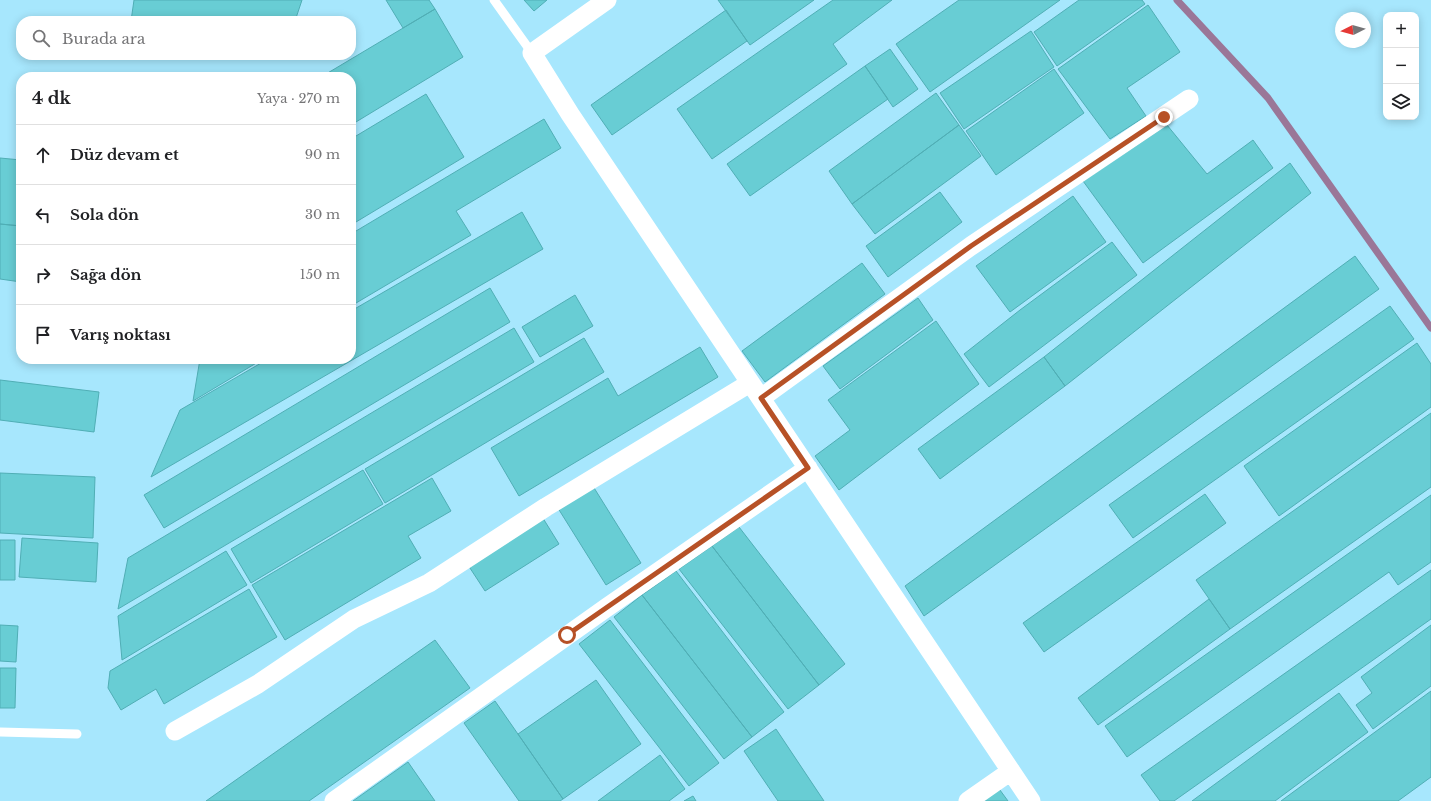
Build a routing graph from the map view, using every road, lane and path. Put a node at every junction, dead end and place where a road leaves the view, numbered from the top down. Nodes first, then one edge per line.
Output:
1 (494, 0) edge
2 (607, 0) edge
3 (532, 53) junction
4 (1189, 99) dead end
5 (755, 390) junction
6 (808, 468) junction
7 (175, 731) dead end
8 (0, 732) edge
9 (77, 734) dead end
10 (1011, 771) junction
11 (334, 801) edge
12 (968, 801) edge
13 (1031, 801) edge

1 - 3 lane
2 - 3 street
3 - 5 street
4 - 5 street
5 - 6 street
5 - 7 street
6 - 10 street
6 - 11 street
8 - 9 lane
10 - 12 street
10 - 13 street

